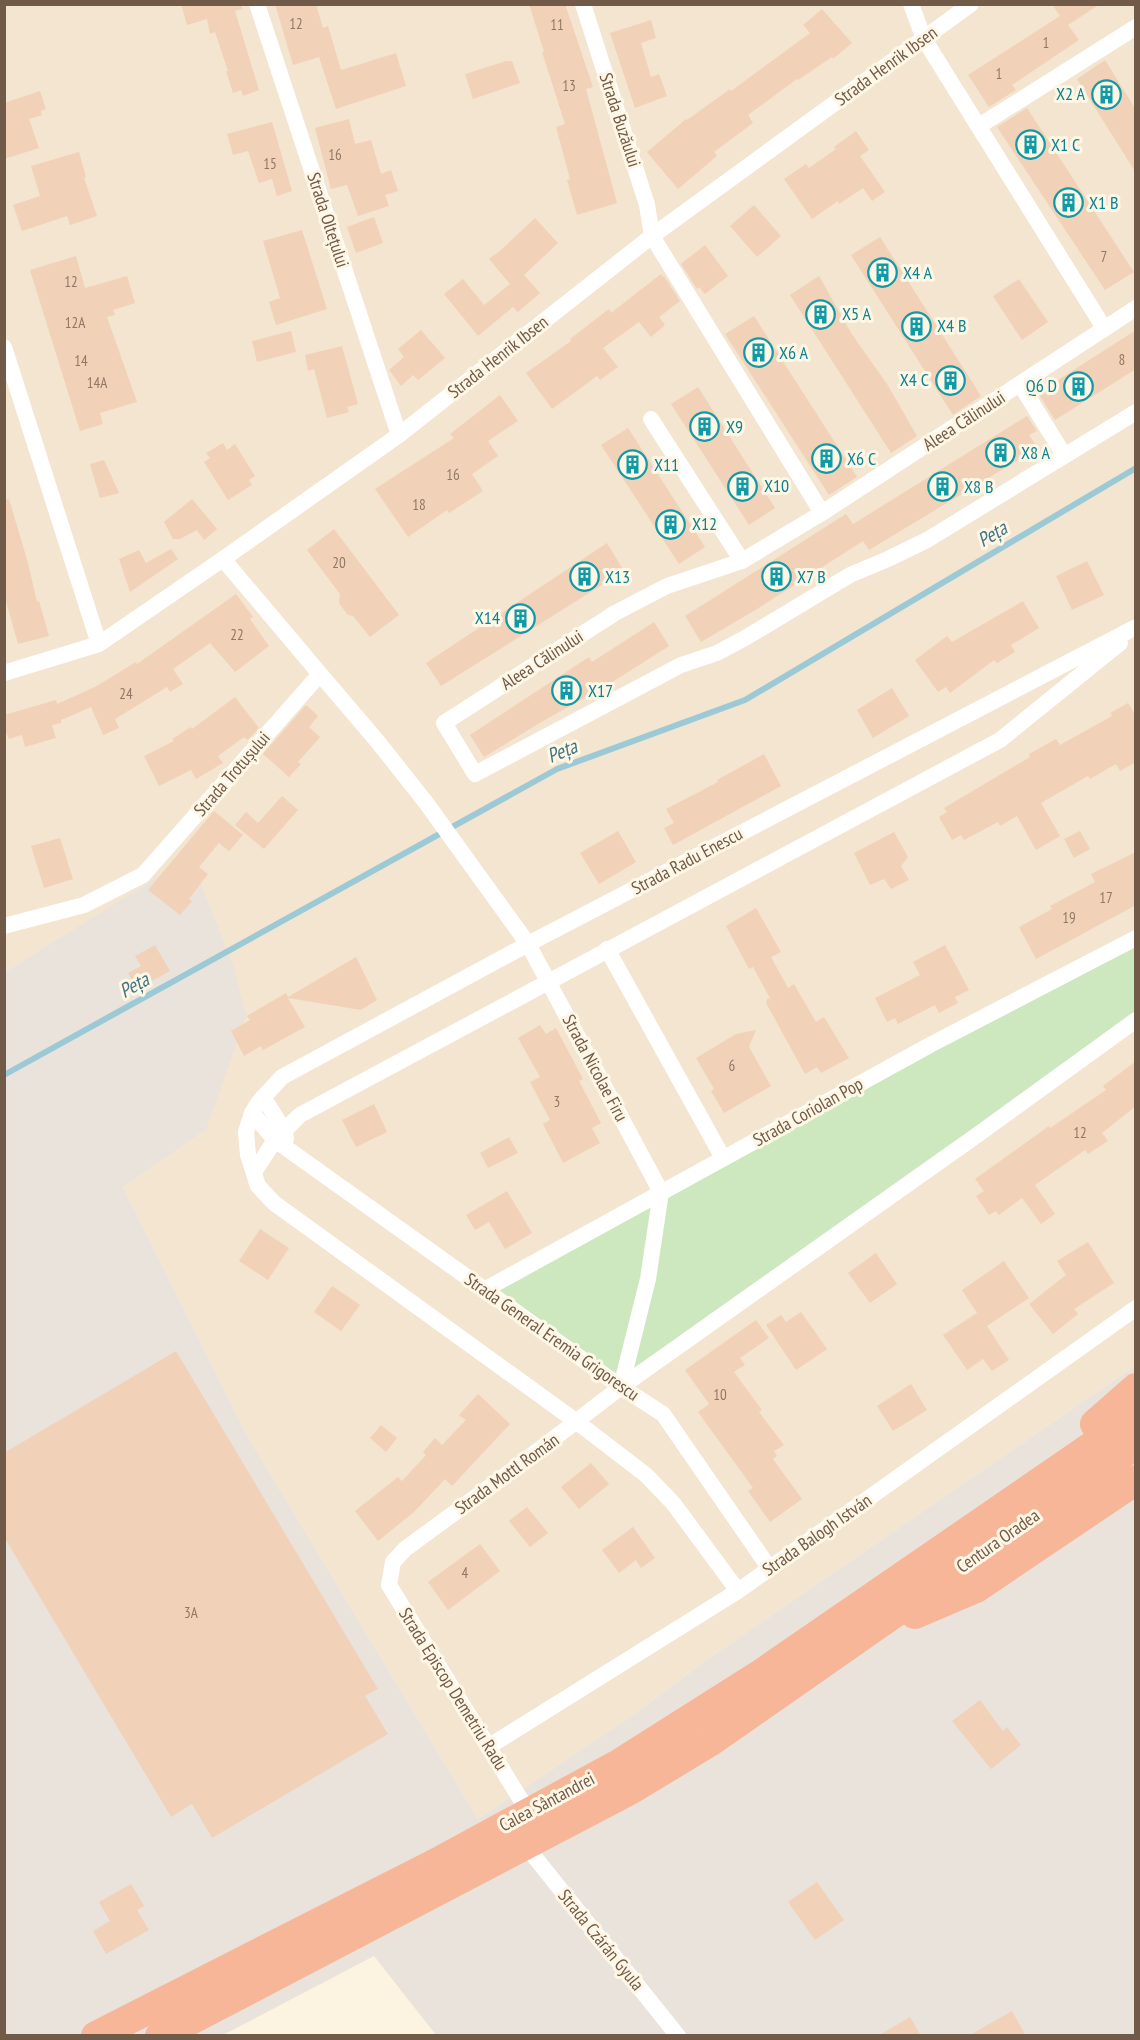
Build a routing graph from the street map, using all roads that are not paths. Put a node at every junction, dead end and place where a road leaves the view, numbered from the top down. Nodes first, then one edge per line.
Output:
1 (257, 4) edge
2 (582, 4) edge
3 (911, 4) edge
4 (970, 4) edge
5 (1136, 27) edge
6 (924, 39) junction
7 (979, 126) junction
8 (652, 236) junction
9 (1136, 308) edge
10 (1104, 328) junction
11 (4, 347) edge
12 (1020, 384) junction
13 (1136, 412) edge
14 (651, 419) dead end
15 (399, 435) junction
16 (1064, 455) junction
17 (822, 513) junction
18 (223, 559) junction
19 (742, 561) junction
20 (1136, 628) edge
21 (99, 644) junction
22 (4, 673) edge
23 (320, 674) junction
24 (4, 926) edge
25 (1136, 938) edge
26 (528, 944) junction
27 (608, 949) junction
28 (549, 981) junction
29 (1136, 1020) edge
30 (263, 1097) junction
31 (252, 1113) junction
32 (282, 1140) junction
33 (723, 1158) junction
34 (254, 1172) junction
35 (661, 1192) junction
36 (484, 1290) junction
37 (1136, 1308) edge
38 (621, 1387) junction
39 (1136, 1388) edge
40 (1136, 1416) edge
41 (577, 1422) junction
42 (1136, 1444) edge
43 (1136, 1480) edge
44 (975, 1528) junction
45 (393, 1562) joint
46 (770, 1569) junction
47 (738, 1591) junction
48 (860, 1638) junction
49 (488, 1747) junction
50 (529, 1813) junction
51 (525, 1845) junction
52 (96, 2036) edge
53 (160, 2036) edge
54 (678, 2036) edge

1 - 15 street, Strada Oltețului
2 - 8 street, Strada Buzăului
3 - 6 street
4 - 6 street, Strada Henrik Ibsen
5 - 7 street
6 - 7 street
6 - 8 street, Strada Henrik Ibsen
7 - 10 street
8 - 15 street, Strada Henrik Ibsen
8 - 17 street
9 - 10 street, Aleea Călinului
10 - 12 street, Aleea Călinului
11 - 21 street
12 - 16 street
12 - 17 street, Aleea Călinului
13 - 16 street
14 - 19 street
15 - 18 street, Strada Henrik Ibsen
16 - 19 street, Aleea Călinului
17 - 19 street, Aleea Călinului
18 - 21 street, Strada Henrik Ibsen
18 - 23 street
20 - 26 street, Strada Radu Enescu
20 - 27 street, Strada Radu Enescu
21 - 22 street, Strada Henrik Ibsen
23 - 24 street, Strada Trotușului
23 - 26 street, Strada Nicolae Firu
25 - 33 street, Strada Coriolan Pop
26 - 28 street, Strada Nicolae Firu
26 - 30 street, Strada Radu Enescu
27 - 28 street, Strada Radu Enescu
27 - 33 street
28 - 32 street, Strada Radu Enescu
28 - 35 street, Strada Nicolae Firu
29 - 38 street
30 - 31 street, Strada Radu Enescu
30 - 32 street, Strada General Eremia Grigorescu
31 - 32 street, Strada General Eremia Grigorescu
31 - 34 street
32 - 34 street, Strada Radu Enescu
32 - 36 street, Strada General Eremia Grigorescu
33 - 35 street, Strada Coriolan Pop
34 - 41 street
35 - 36 street, Strada Coriolan Pop
35 - 38 street
36 - 38 street, Strada General Eremia Grigorescu
37 - 46 street, Strada Balogh István
38 - 41 street, Strada Mottl Román
38 - 46 street, Strada General Eremia Grigorescu
39 - 44 highway
40 - 44 highway, Centura Oradea
41 - 45 street, Strada Mottl Román
41 - 47 street
42 - 48 highway, Centura Oradea
43 - 48 highway
44 - 50 highway, Calea Sântandrei
45 - 49 street, Strada Episcop Demetriu Radu
46 - 47 street, Strada Balogh István
47 - 49 street, Strada Balogh István
48 - 51 highway, Calea Sântandrei
49 - 50 street, Strada Episcop Demetriu Radu
50 - 52 highway, Calea Sântandrei
51 - 53 highway, Calea Sântandrei
51 - 54 street, Strada Czárán Gyula

